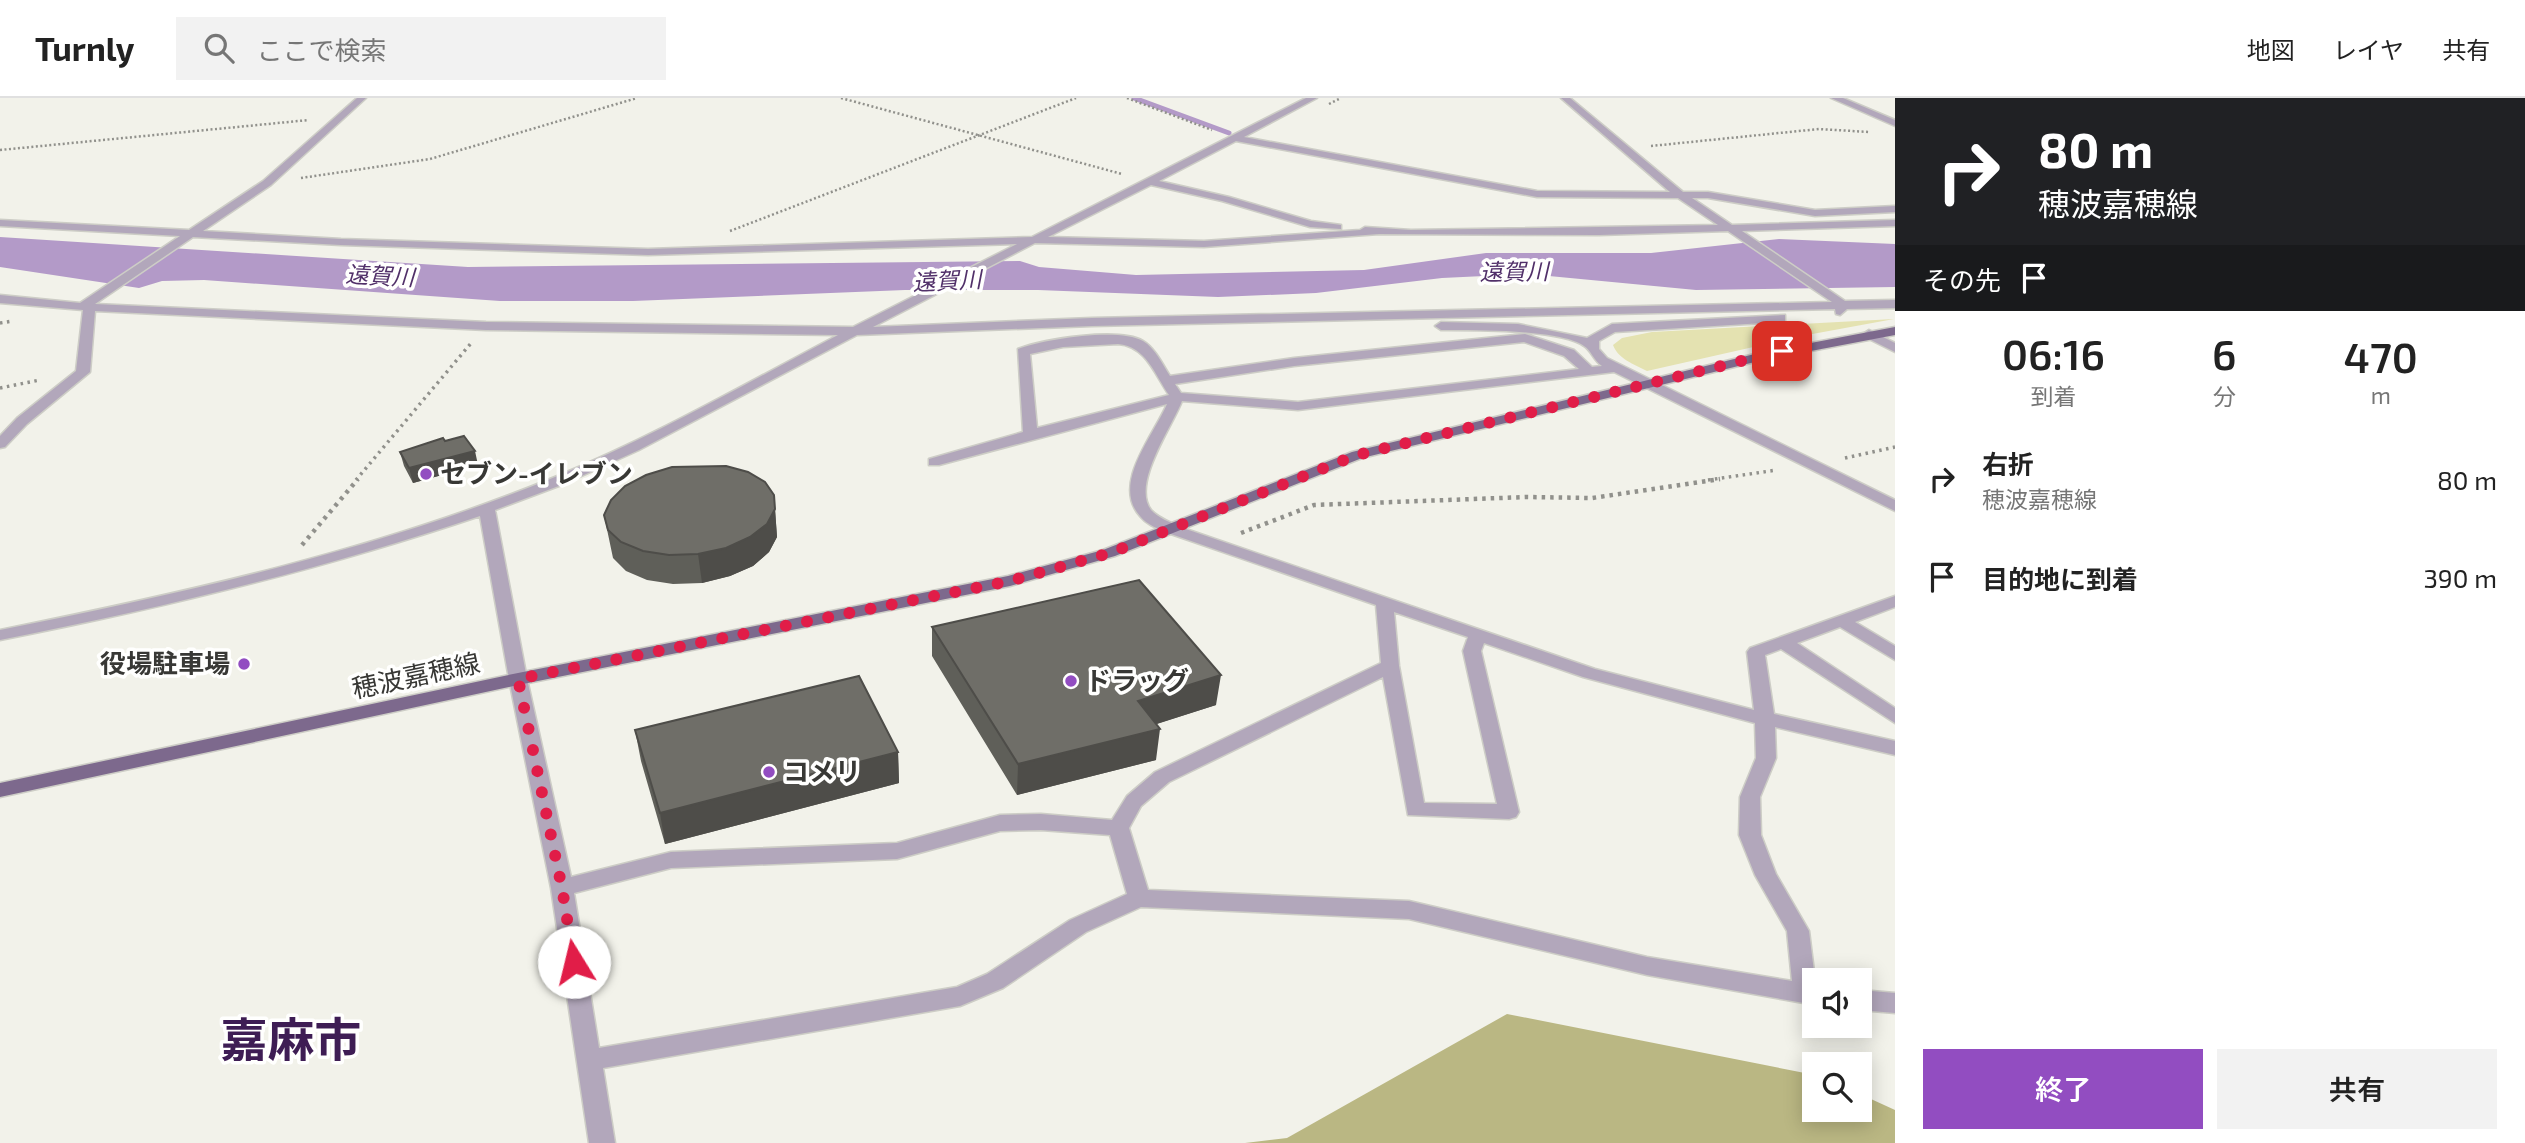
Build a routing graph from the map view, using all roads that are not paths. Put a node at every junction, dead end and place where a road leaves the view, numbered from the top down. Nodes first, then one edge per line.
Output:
1 (362, 98) edge
2 (1313, 98) edge
3 (1565, 98) edge
4 (1835, 98) edge
5 (1895, 123) edge
6 (1235, 138) junction
7 (1147, 181) junction
8 (1679, 194) junction
9 (1895, 209) edge
10 (0, 223) edge
11 (1895, 223) edge
12 (1735, 230) junction
13 (1375, 232) junction
14 (191, 235) junction
15 (1025, 243) junction
16 (0, 299) edge
17 (1839, 302) junction
18 (1895, 304) edge
19 (87, 305) junction
20 (1361, 316) junction
21 (855, 331) junction
22 (1895, 331) edge
23 (1869, 334) junction
24 (1592, 344) junction
25 (1895, 348) edge
26 (1617, 368) junction
27 (1590, 371) junction
28 (1165, 380) junction
29 (1649, 384) junction
30 (1177, 397) junction
31 (1030, 434) junction
32 (0, 444) edge
33 (934, 462) dead end
34 (1895, 506) edge
35 (487, 508) junction
36 (1174, 530) junction
37 (1895, 601) edge
38 (1384, 602) junction
39 (1842, 621) junction
40 (0, 635) edge
41 (1478, 635) junction
42 (1783, 642) junction
43 (1895, 654) edge
44 (1390, 666) junction
45 (518, 679) junction
46 (1895, 717) edge
47 (1765, 719) junction
48 (1895, 748) edge
49 (0, 790) edge
50 (1118, 828) junction
51 (562, 888) junction
52 (1139, 898) junction
53 (1805, 968) edge
54 (1802, 993) edge
55 (1872, 1001) edge
56 (1895, 1003) edge
57 (590, 1060) junction
58 (602, 1143) edge

1 - 14 street
2 - 6 street
3 - 8 street
4 - 5 street
6 - 7 street
6 - 8 street
7 - 13 street
7 - 15 street
8 - 9 street
8 - 12 street
10 - 14 street
11 - 12 street
12 - 13 street
12 - 17 street
13 - 15 street
14 - 15 street
14 - 19 street
15 - 21 street
16 - 19 street
17 - 18 street
17 - 20 street
17 - 24 street
19 - 21 street
19 - 32 street
20 - 21 street
20 - 24 street
21 - 35 street
22 - 23 main road, 穂波嘉穂線
23 - 25 street
23 - 29 main road, 穂波嘉穂線
24 - 26 street
26 - 27 street
26 - 29 street
27 - 28 street
27 - 30 street
28 - 30 street
28 - 31 street
29 - 34 street
29 - 36 main road, 穂波嘉穂線
30 - 31 street
30 - 36 street
31 - 33 street
35 - 40 street
35 - 45 street
36 - 38 street
36 - 45 main road, 穂波嘉穂線
37 - 39 street
38 - 41 street
38 - 44 street
39 - 42 street
39 - 43 street
41 - 44 street
41 - 47 street
42 - 46 street
42 - 47 street
44 - 50 street
45 - 49 main road, 穂波嘉穂線
45 - 51 street
47 - 48 street
47 - 53 street
50 - 51 street
50 - 52 street
51 - 57 street
52 - 54 street
52 - 57 street
55 - 56 street
57 - 58 street

